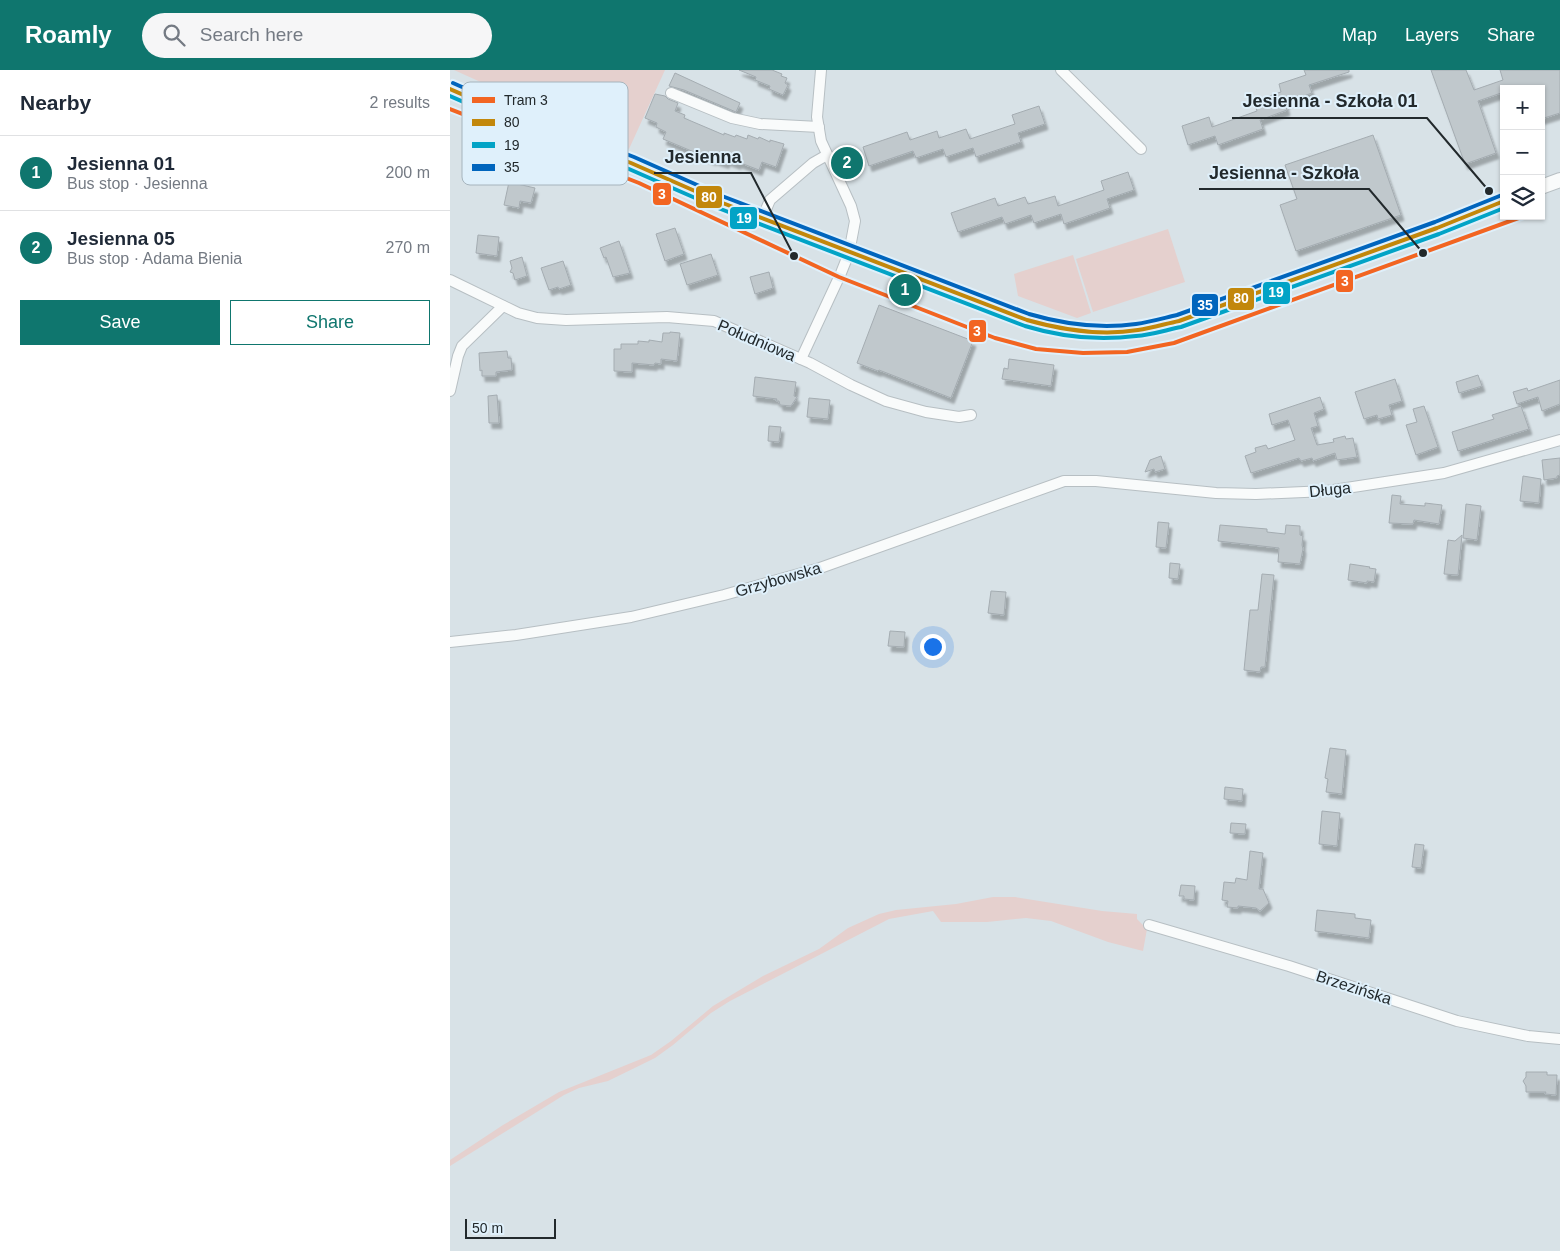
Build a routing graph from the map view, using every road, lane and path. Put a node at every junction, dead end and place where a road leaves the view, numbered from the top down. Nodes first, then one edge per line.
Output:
1 (822, 70) edge
2 (1061, 70) edge
3 (450, 89) edge
4 (462, 94) edge
5 (671, 94) dead end
6 (819, 127) junction
7 (1141, 150) dead end
8 (827, 155) junction
9 (628, 162) edge
10 (1560, 180) edge
11 (1545, 186) edge
12 (1500, 203) edge
13 (762, 219) junction
14 (849, 253) junction
15 (450, 280) edge
16 (503, 306) junction
17 (801, 359) junction
18 (450, 391) edge
19 (972, 415) dead end
20 (1560, 440) edge
21 (1096, 480) joint
22 (450, 642) edge
23 (1149, 926) dead end
24 (1560, 1039) edge

1 - 6 street
2 - 7 street
3 - 4 street
5 - 6 street
6 - 8 street
8 - 13 street
8 - 14 street
9 - 13 street
10 - 11 street
12 - 14 street
13 - 14 street
14 - 17 street
15 - 16 street, Południowa
16 - 17 street, Południowa
16 - 18 street
17 - 19 street, Południowa
20 - 21 street, Długa
21 - 22 street, Grzybowska
23 - 24 street, Brzezińska

